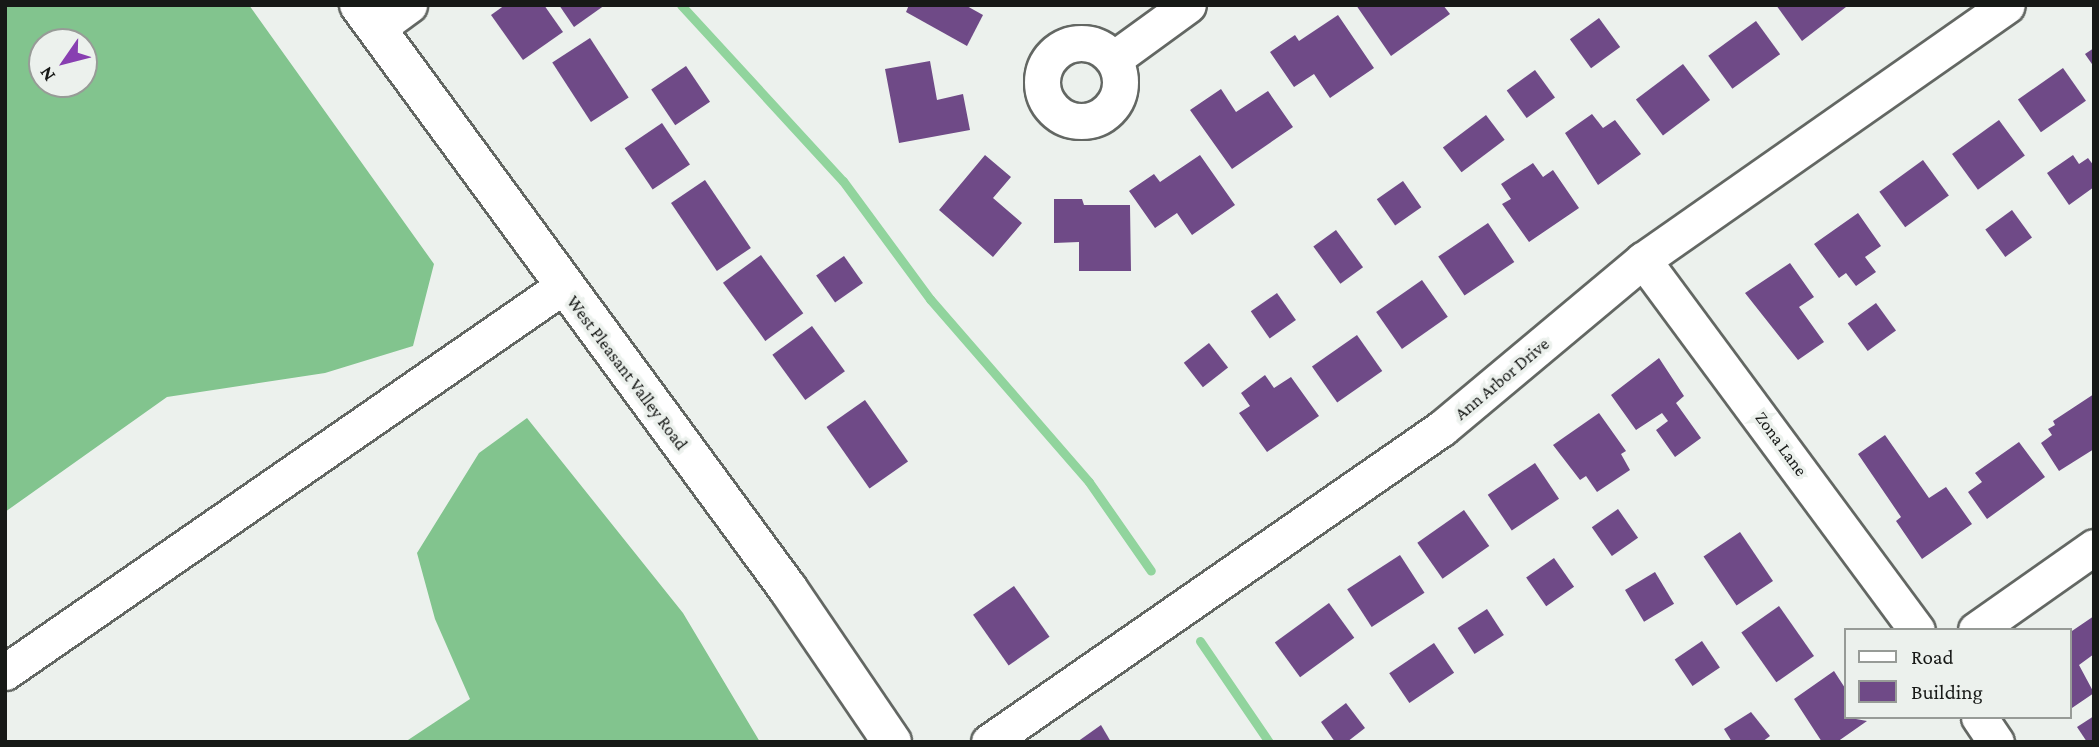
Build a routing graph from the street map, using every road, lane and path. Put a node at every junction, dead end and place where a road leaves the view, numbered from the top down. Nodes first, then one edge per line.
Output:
1 (409, 5) edge
2 (1188, 5) edge
3 (2007, 5) edge
4 (367, 17) edge
5 (1115, 58) dead end
6 (1643, 260) junction
7 (563, 286) junction
8 (2094, 547) edge
9 (1916, 628) edge
10 (1979, 628) edge
11 (5, 672) edge
12 (1980, 719) edge
13 (892, 742) edge
14 (989, 742) edge
15 (1996, 742) edge

1 - 4 street
2 - 5 street
3 - 6 street, Ann Arbor Drive
4 - 7 main road, West Pleasant Valley Road
6 - 9 street, Zona Lane
6 - 14 street, Ann Arbor Drive
7 - 11 street
7 - 13 main road, West Pleasant Valley Road
8 - 10 street
12 - 15 street

